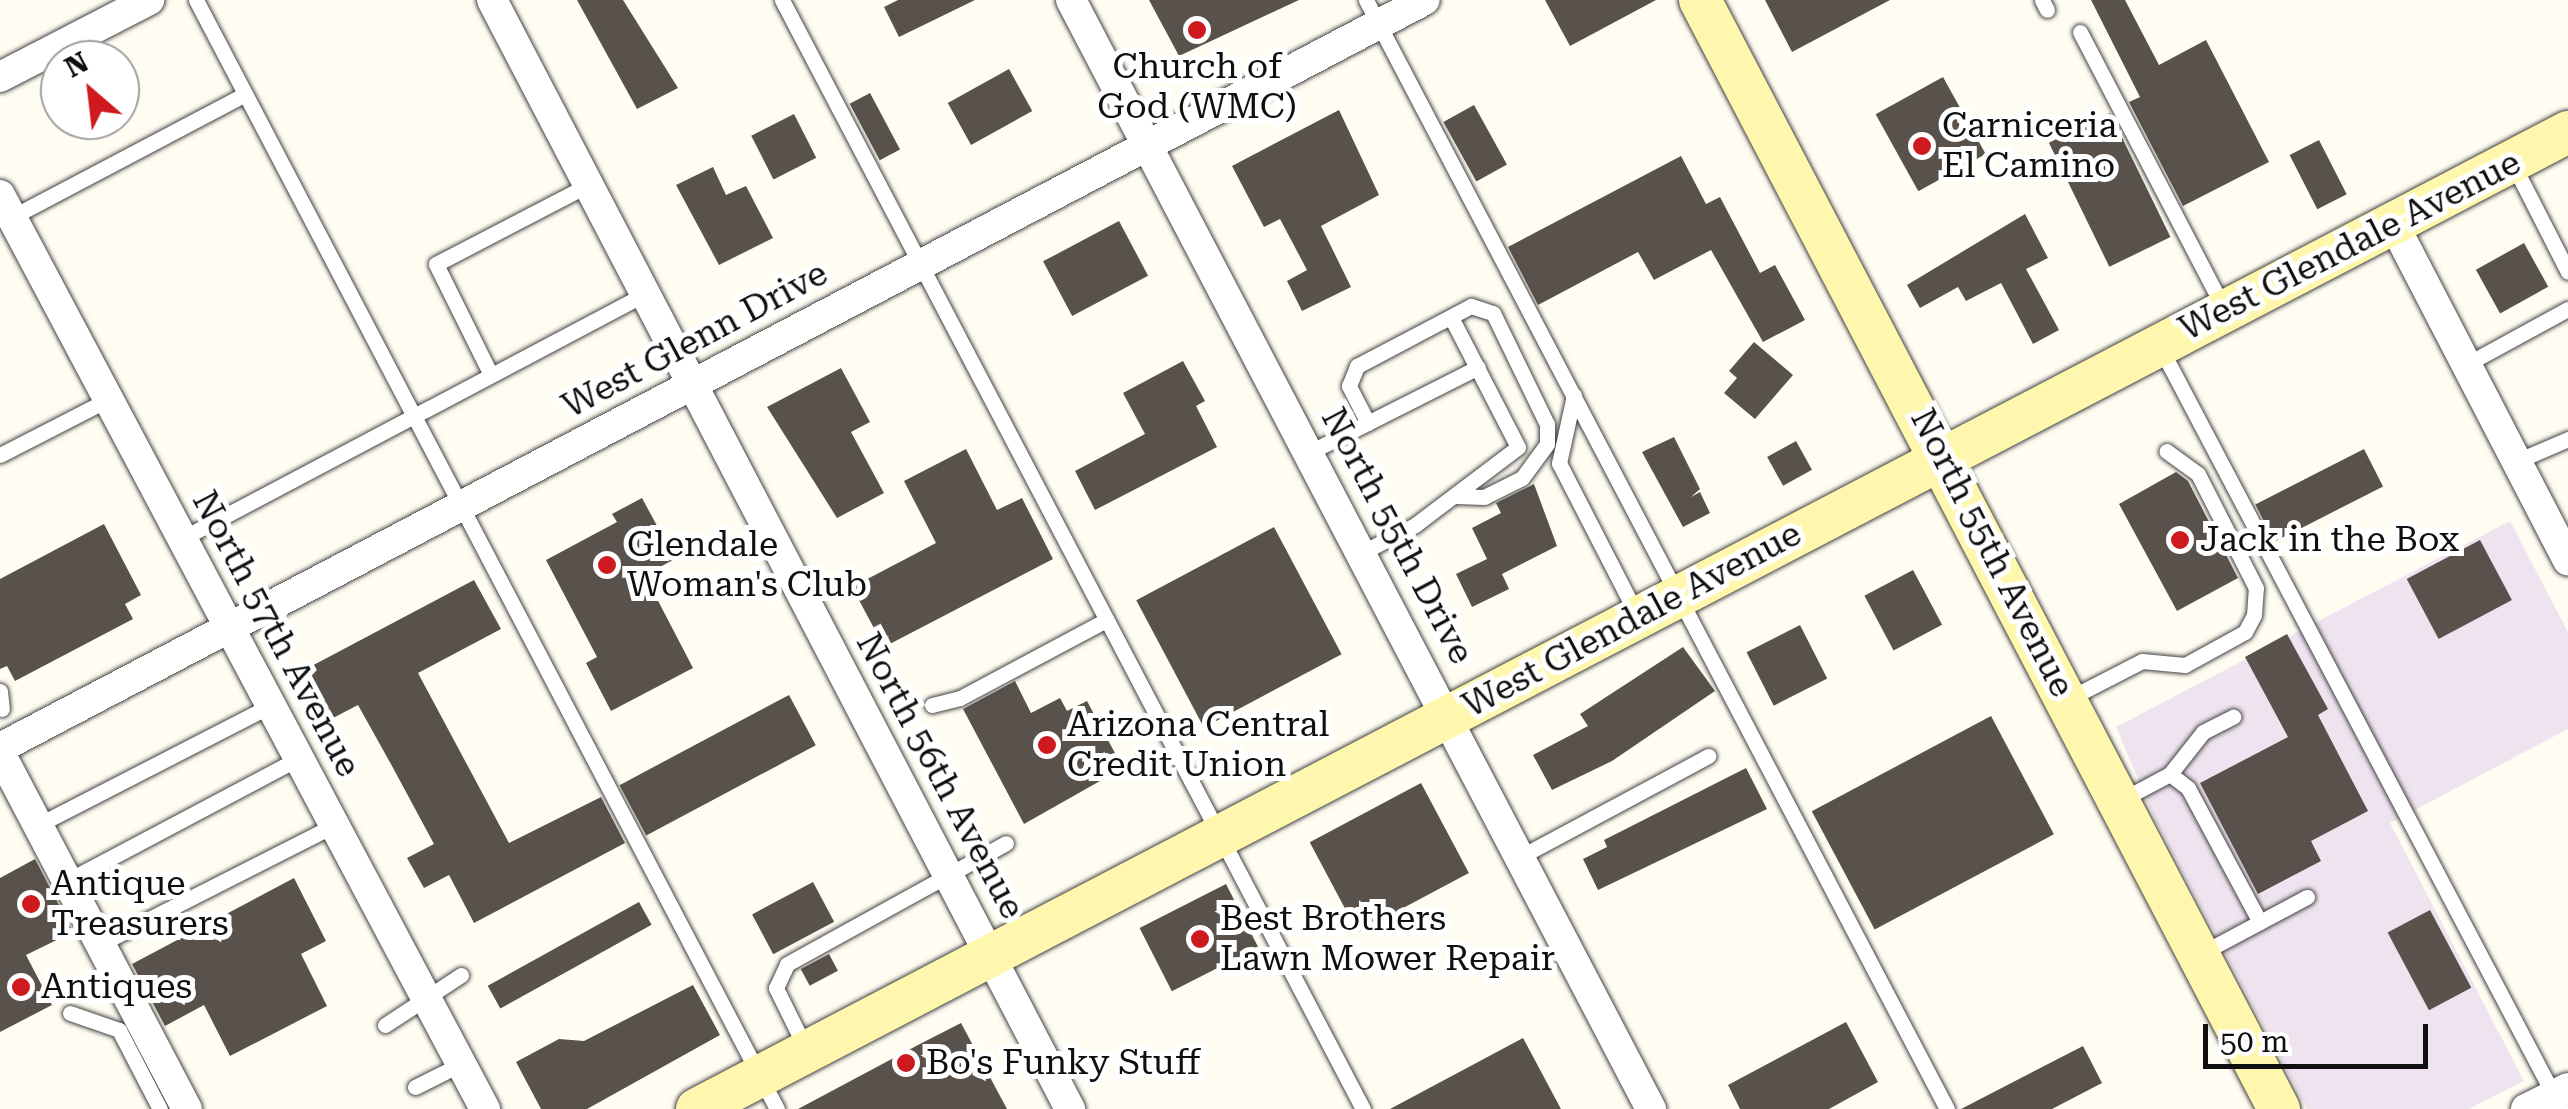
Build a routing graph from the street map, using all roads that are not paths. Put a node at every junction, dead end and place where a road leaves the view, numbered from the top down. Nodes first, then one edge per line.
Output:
1 (149, 0) edge
2 (196, 0) edge
3 (492, 0) edge
4 (782, 0) edge
5 (1071, 0) edge
6 (1426, 0) edge
7 (1700, 0) edge
8 (1372, 12) edge
9 (2080, 32) dead end
10 (0, 77) edge
11 (245, 94) junction
12 (2568, 132) edge
13 (1148, 144) junction
14 (2512, 162) junction
15 (588, 185) junction
16 (6, 206) edge
17 (2393, 223) junction
18 (920, 264) junction
19 (2568, 272) edge
20 (645, 294) junction
21 (2568, 309) edge
22 (2225, 310) junction
23 (1451, 317) junction
24 (2159, 345) junction
25 (2467, 364) junction
26 (1478, 367) junction
27 (492, 376) junction
28 (692, 384) junction
29 (1574, 395) junction
30 (109, 399) junction
31 (411, 419) junction
32 (1368, 423) junction
33 (2568, 439) edge
34 (2166, 450) dead end
35 (1310, 452) junction
36 (0, 455) edge
37 (1943, 457) junction
38 (2517, 461) junction
39 (1456, 496) junction
40 (458, 508) junction
41 (183, 538) junction
42 (1364, 552) junction
43 (2568, 560) edge
44 (1677, 595) junction
45 (1638, 616) junction
46 (1106, 620) junction
47 (231, 628) junction
48 (0, 690) edge
49 (2067, 700) junction
50 (272, 705) junction
51 (932, 705) dead end
52 (1, 707) edge
53 (1449, 715) junction
54 (2233, 717) dead end
55 (0, 751) edge
56 (1708, 756) dead end
57 (299, 758) junction
58 (2170, 774) junction
59 (2120, 801) junction
60 (38, 825) junction
61 (335, 825) junction
62 (1219, 836) junction
63 (1006, 843) dead end
64 (1517, 859) junction
65 (948, 873) junction
66 (66, 881) junction
67 (2307, 898) dead end
68 (2260, 922) junction
69 (100, 944) junction
70 (2198, 955) junction
71 (992, 956) junction
72 (461, 974) dead end
73 (424, 994) junction
74 (70, 1013) dead end
75 (385, 1025) dead end
76 (807, 1051) junction
77 (461, 1064) junction
78 (416, 1087) dead end
79 (768, 1092) edge
80 (2552, 1100) edge
81 (160, 1109) edge
82 (188, 1109) edge
83 (485, 1109) edge
84 (697, 1109) edge
85 (1070, 1109) edge
86 (1362, 1109) edge
87 (1651, 1109) edge
88 (1947, 1109) edge
89 (2278, 1109) edge

1 - 10 street
2 - 11 lane
3 - 15 street, North 56th Avenue
4 - 18 lane
5 - 13 street, North 55th Drive
6 - 8 street, West Glenn Drive
7 - 37 main road, North 55th Avenue
8 - 13 street, West Glenn Drive
8 - 29 lane
9 - 22 lane
11 - 16 lane
11 - 31 lane
12 - 14 main road, West Glendale Avenue
13 - 18 street, West Glenn Drive
13 - 35 street, North 55th Drive
14 - 17 main road, West Glendale Avenue
14 - 19 lane
15 - 20 street, North 56th Avenue
15 - 27 lane
16 - 30 street, North 57th Avenue
17 - 22 main road, West Glendale Avenue
17 - 25 street
18 - 28 street, West Glenn Drive
18 - 46 lane
20 - 27 lane
20 - 28 street, North 56th Avenue
21 - 25 lane
22 - 24 main road, West Glendale Avenue
23 - 26 lane
23 - 32 lane
23 - 39 lane
24 - 37 main road, West Glendale Avenue
24 - 80 lane
25 - 38 street
26 - 32 lane
26 - 39 lane
27 - 31 lane
28 - 40 street, West Glenn Drive
28 - 65 street, North 56th Avenue
29 - 44 lane
29 - 45 lane
30 - 36 lane
30 - 41 street, North 57th Avenue
31 - 40 lane
31 - 41 lane
32 - 35 lane
33 - 38 lane
34 - 49 lane
35 - 42 street, North 55th Drive
37 - 44 main road, West Glendale Avenue
37 - 49 main road, North 55th Avenue
38 - 43 street
39 - 42 lane
40 - 47 street, West Glenn Drive
40 - 79 lane
41 - 47 street, North 57th Avenue
42 - 53 street, North 55th Drive
44 - 45 main road, West Glendale Avenue
44 - 88 lane
45 - 53 main road, West Glendale Avenue
46 - 51 lane
46 - 62 lane
47 - 50 street, North 57th Avenue
47 - 55 street, West Glenn Drive
48 - 52 lane
49 - 59 main road, North 55th Avenue
50 - 57 street, North 57th Avenue
50 - 60 lane
53 - 62 main road, West Glendale Avenue
53 - 64 street, North 55th Drive
54 - 58 lane
55 - 60 street
56 - 64 lane
57 - 61 street, North 57th Avenue
57 - 66 lane
58 - 59 lane
58 - 68 lane
59 - 70 main road, North 55th Avenue
60 - 66 street
61 - 69 lane
61 - 73 street, North 57th Avenue
62 - 71 main road, West Glendale Avenue
62 - 86 lane
63 - 65 lane
64 - 87 street, North 55th Drive
65 - 71 street, North 56th Avenue
65 - 76 lane
66 - 69 street
67 - 68 lane
68 - 70 lane
69 - 82 street
70 - 89 main road, North 55th Avenue
71 - 76 main road, West Glendale Avenue
71 - 85 street, North 56th Avenue
72 - 73 lane
73 - 75 lane
73 - 77 street, North 57th Avenue
74 - 81 lane
76 - 79 main road, West Glendale Avenue
77 - 78 lane
77 - 83 street, North 57th Avenue
79 - 84 main road, West Glendale Avenue

